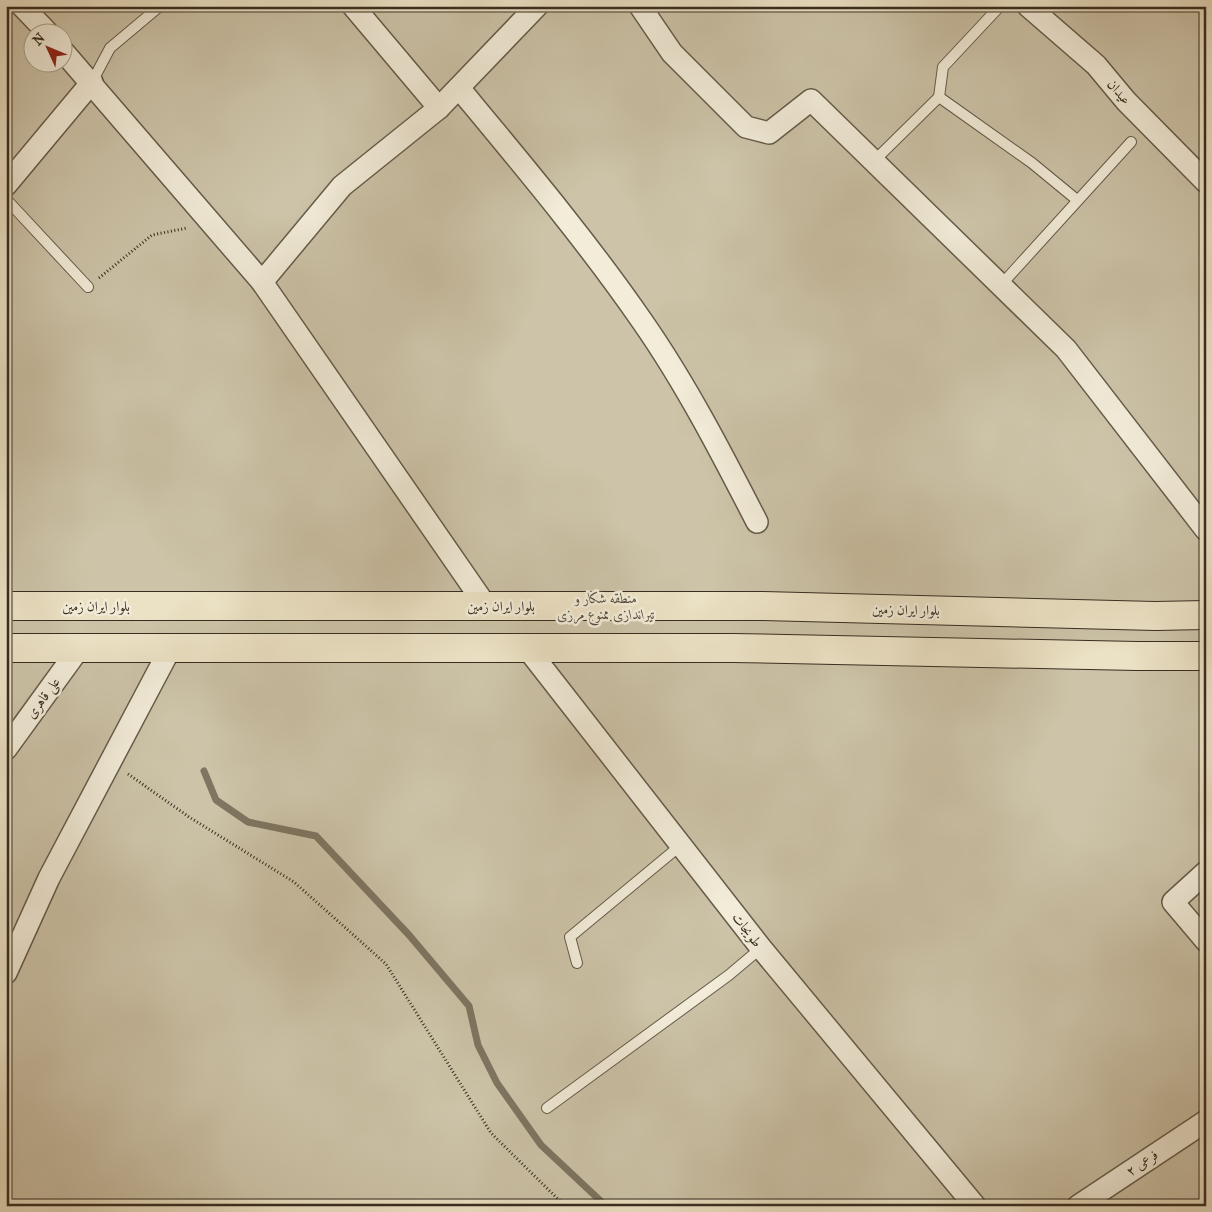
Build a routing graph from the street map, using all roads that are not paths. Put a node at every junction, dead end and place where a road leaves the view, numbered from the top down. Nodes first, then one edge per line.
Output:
1 (22, 6) edge
2 (160, 6) edge
3 (353, 6) edge
4 (537, 6) edge
5 (640, 6) edge
6 (1000, 6) edge
7 (1028, 6) edge
8 (37, 22) edge
9 (72, 61) edge
10 (92, 82) junction
11 (459, 88) junction
12 (939, 97) junction
13 (438, 108) junction
14 (1131, 142) dead end
15 (874, 162) junction
16 (1206, 182) edge
17 (6, 185) edge
18 (6, 199) edge
19 (1077, 200) junction
20 (262, 282) junction
21 (1001, 285) junction
22 (88, 287) road end
23 (757, 522) dead end
24 (1206, 530) edge
25 (6, 606) edge
26 (486, 606) junction
27 (1206, 615) edge
28 (80, 647) junction
29 (6, 648) edge
30 (171, 648) junction
31 (527, 648) junction
32 (1206, 656) edge
33 (6, 748) edge
34 (681, 845) junction
35 (1206, 872) edge
36 (1206, 941) edge
37 (761, 948) junction
38 (577, 963) dead end
39 (6, 973) edge
40 (547, 1108) dead end
41 (1206, 1121) edge
42 (975, 1206) edge
43 (1078, 1206) edge

1 - 8 street
2 - 10 lane
3 - 13 street
4 - 11 street
5 - 15 street
6 - 12 lane
7 - 16 street, عیدان
9 - 10 street
10 - 17 street
10 - 20 street
11 - 13 street
11 - 23 street
12 - 15 lane
12 - 19 lane
13 - 20 street
14 - 19 lane
15 - 21 street
18 - 22 lane
19 - 21 lane
20 - 26 street
21 - 24 street
25 - 26 main road, بلوار ایران زمین
26 - 27 main road, بلوار ایران زمین
28 - 29 main road
28 - 30 main road
28 - 33 street, علی قاهری
30 - 31 main road
30 - 39 street
31 - 32 main road
31 - 34 street, طویجات
34 - 37 street, طویجات
34 - 38 lane
35 - 36 street
37 - 40 lane
37 - 42 street, طویجات
41 - 43 street, فرعی ۲

